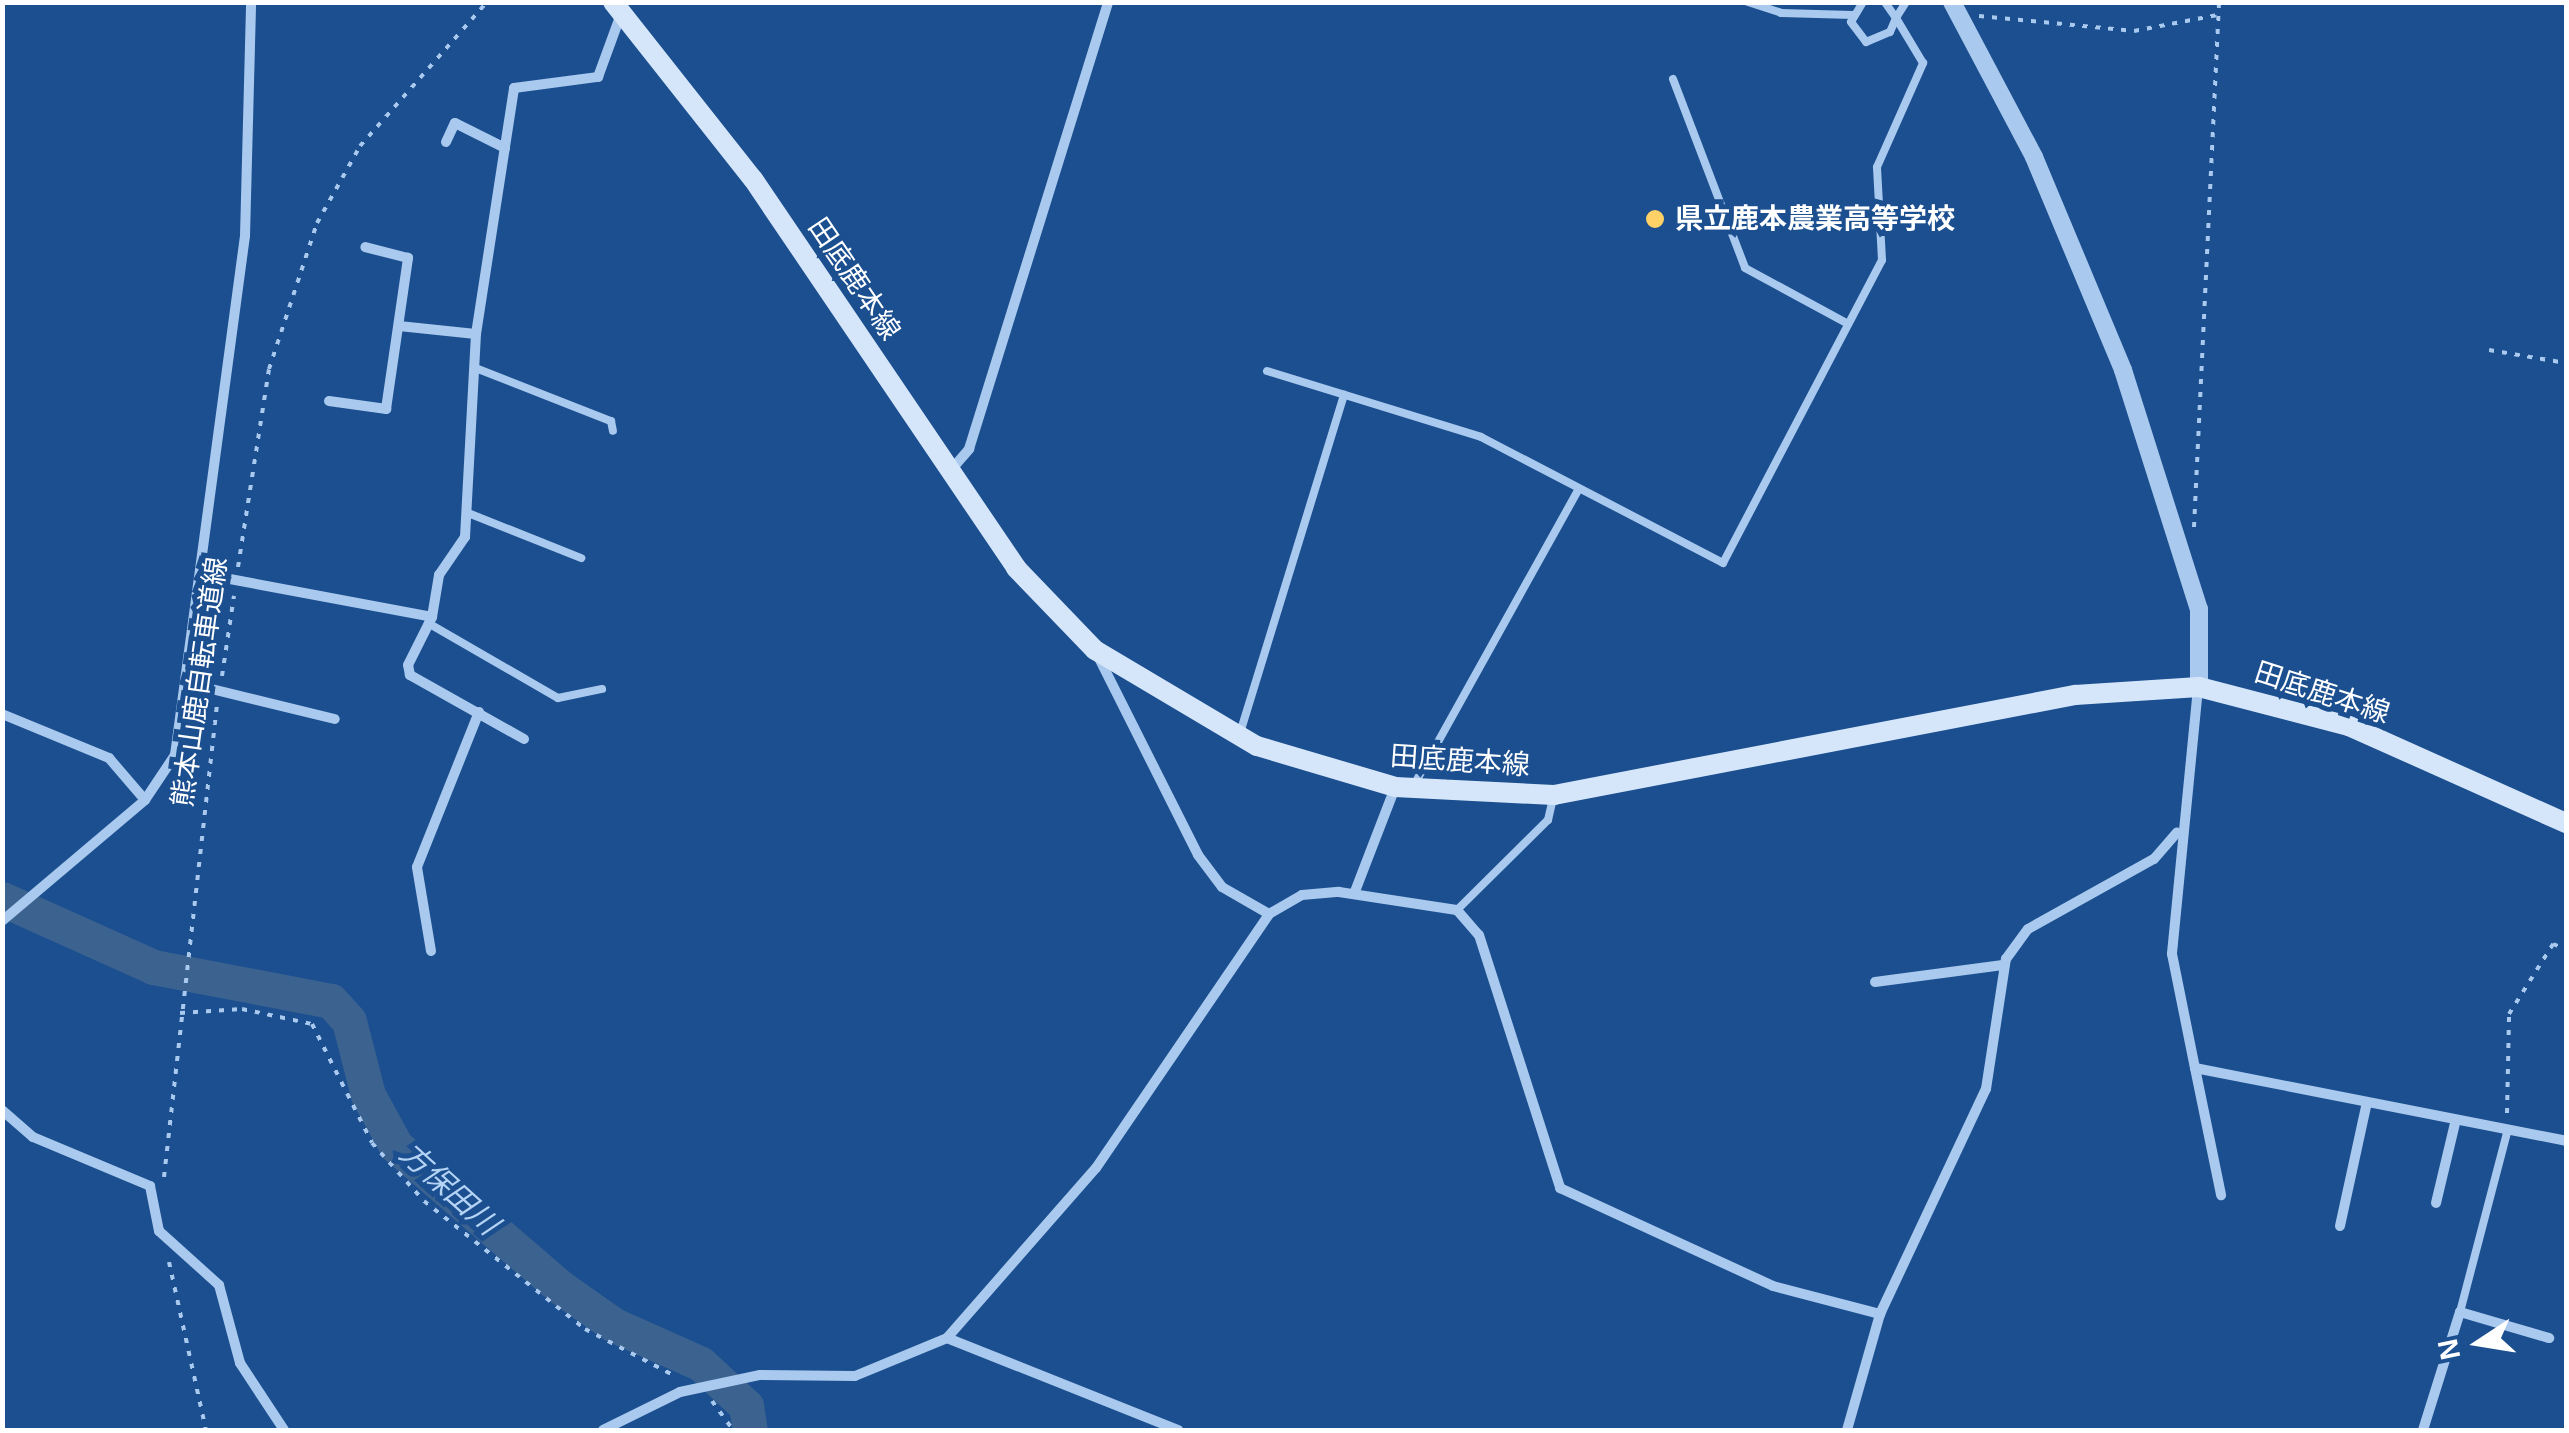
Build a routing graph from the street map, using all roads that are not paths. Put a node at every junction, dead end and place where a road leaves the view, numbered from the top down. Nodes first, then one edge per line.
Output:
1 (252, 2) edge
2 (1108, 2) edge
3 (1748, 2) edge
4 (1862, 2) edge
5 (1884, 2) edge
6 (1906, 2) edge
7 (1955, 6) edge
8 (617, 8) edge
9 (1853, 14) junction
10 (1896, 18) junction
11 (1673, 79) dead end
12 (446, 142) dead end
13 (505, 148) junction
14 (365, 248) dead end
15 (1848, 324) junction
16 (399, 326) junction
17 (476, 334) junction
18 (478, 369) junction
19 (1266, 371) dead end
20 (1344, 395) junction
21 (329, 401) dead end
22 (613, 431) dead end
23 (952, 470) junction
24 (1579, 489) junction
25 (468, 512) junction
26 (582, 558) dead end
27 (203, 574) junction
28 (430, 620) junction
29 (1095, 650) junction
30 (188, 684) junction
31 (2198, 687) junction
32 (602, 689) dead end
33 (479, 712) junction
34 (2, 714) edge
35 (335, 719) dead end
36 (1239, 737) junction
37 (524, 738) dead end
38 (1404, 788) junction
39 (1554, 794) junction
40 (145, 800) junction
41 (2566, 824) edge
42 (2178, 832) junction
43 (1354, 894) junction
44 (1458, 910) junction
45 (1269, 914) junction
46 (2, 922) edge
47 (431, 951) dead end
48 (2004, 966) junction
49 (1875, 982) dead end
50 (2196, 1068) junction
51 (2366, 1106) junction
52 (2, 1110) edge
53 (2455, 1123) junction
54 (2507, 1133) junction
55 (2566, 1142) edge
56 (2221, 1195) dead end
57 (2436, 1203) dead end
58 (2340, 1226) dead end
59 (2460, 1312) junction
60 (1880, 1314) junction
61 (947, 1338) junction
62 (2549, 1338) dead end
63 (284, 1430) edge
64 (603, 1430) edge
65 (1178, 1430) edge
66 (1847, 1430) edge
67 (2423, 1430) edge

1 - 27 street
2 - 23 street
3 - 9 lane
4 - 9 lane
5 - 10 lane
6 - 10 lane
7 - 31 street
8 - 13 street
8 - 23 main road, 田底鹿本線
9 - 10 lane
10 - 15 lane
11 - 15 lane
12 - 13 street
13 - 17 street
14 - 16 street
15 - 24 lane
16 - 17 street
16 - 21 street
17 - 18 street
18 - 22 lane
18 - 25 street
19 - 20 lane
20 - 24 lane
20 - 36 lane
23 - 29 main road, 田底鹿本線
24 - 38 lane
25 - 26 lane
25 - 28 street
27 - 28 street
27 - 30 street
28 - 32 lane
28 - 33 street
29 - 36 main road, 田底鹿本線
29 - 45 street
30 - 35 street
30 - 40 street
31 - 39 main road, 田底鹿本線
31 - 41 main road, 田底鹿本線
31 - 42 street
33 - 37 street
33 - 47 street
34 - 40 street
36 - 38 main road, 田底鹿本線
38 - 39 main road, 田底鹿本線
38 - 43 street
39 - 44 lane
40 - 46 street
42 - 48 street
42 - 50 street
43 - 44 street
43 - 45 street
44 - 60 street
45 - 61 street
48 - 49 street
48 - 60 street
50 - 51 street
50 - 56 street
51 - 53 street
51 - 58 street
52 - 63 street
53 - 54 street
53 - 57 street
54 - 55 street
54 - 59 lane
59 - 62 street
59 - 67 street
60 - 66 street
61 - 64 street
61 - 65 street

